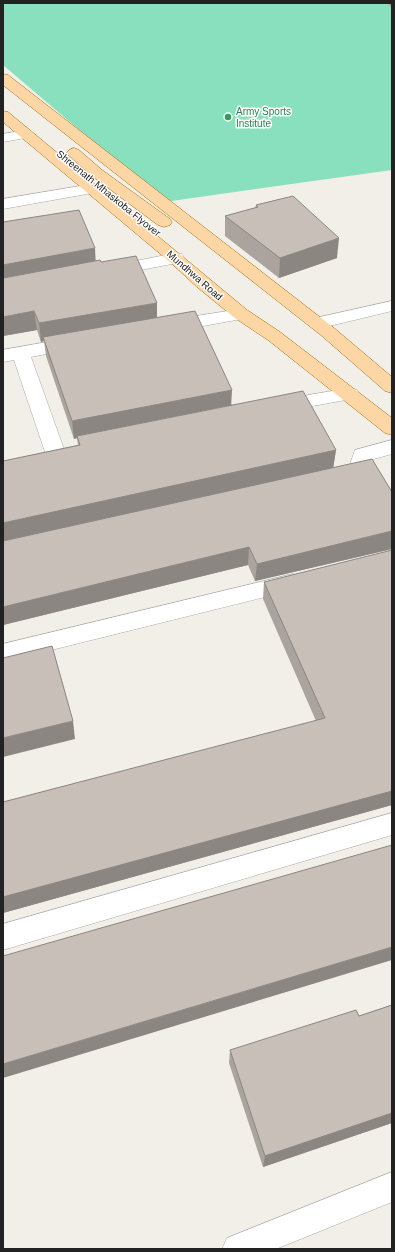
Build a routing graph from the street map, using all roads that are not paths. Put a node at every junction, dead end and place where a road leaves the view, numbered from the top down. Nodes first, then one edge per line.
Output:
1 (3, 78) edge
2 (3, 93) edge
3 (3, 106) edge
4 (3, 115) edge
5 (32, 129) junction
6 (3, 138) edge
7 (62, 144) dead end
8 (92, 189) junction
9 (3, 204) edge
10 (180, 249) junction
11 (96, 274) edge
12 (280, 295) junction
13 (392, 306) edge
14 (241, 314) junction
15 (317, 323) junction
16 (152, 330) edge
17 (264, 330) junction
18 (90, 340) edge
19 (21, 353) junction
20 (3, 356) edge
21 (392, 387) edge
22 (350, 394) junction
23 (259, 410) edge
24 (392, 428) edge
25 (392, 446) edge
26 (55, 451) edge
27 (319, 481) edge
28 (316, 577) edge
29 (3, 653) edge
30 (392, 824) edge
31 (3, 937) edge
32 (392, 1187) edge
33 (238, 1249) edge

1 - 12 main road
2 - 5 main road
3 - 10 main road, Shreenath Mhaskoba Flyover
4 - 5 main road, Mundhwa Road
5 - 6 street
5 - 8 main road, Mundhwa Road
7 - 10 main road, Shreenath Mhaskoba Flyover
8 - 9 street
8 - 10 main road, Mundhwa Road
10 - 11 street
10 - 12 main road, Shreenath Mhaskoba Flyover
10 - 14 main road, Mundhwa Road
10 - 17 main road, Shreenath Mhaskoba Flyover
12 - 15 main road
13 - 15 street
14 - 16 street
14 - 17 main road, Mundhwa Road
15 - 21 main road
17 - 22 main road, Mundhwa Road
18 - 19 street
19 - 20 street
19 - 26 street
22 - 23 street
22 - 24 main road, Mundhwa Road
25 - 27 street
28 - 29 street
30 - 31 street
32 - 33 street

